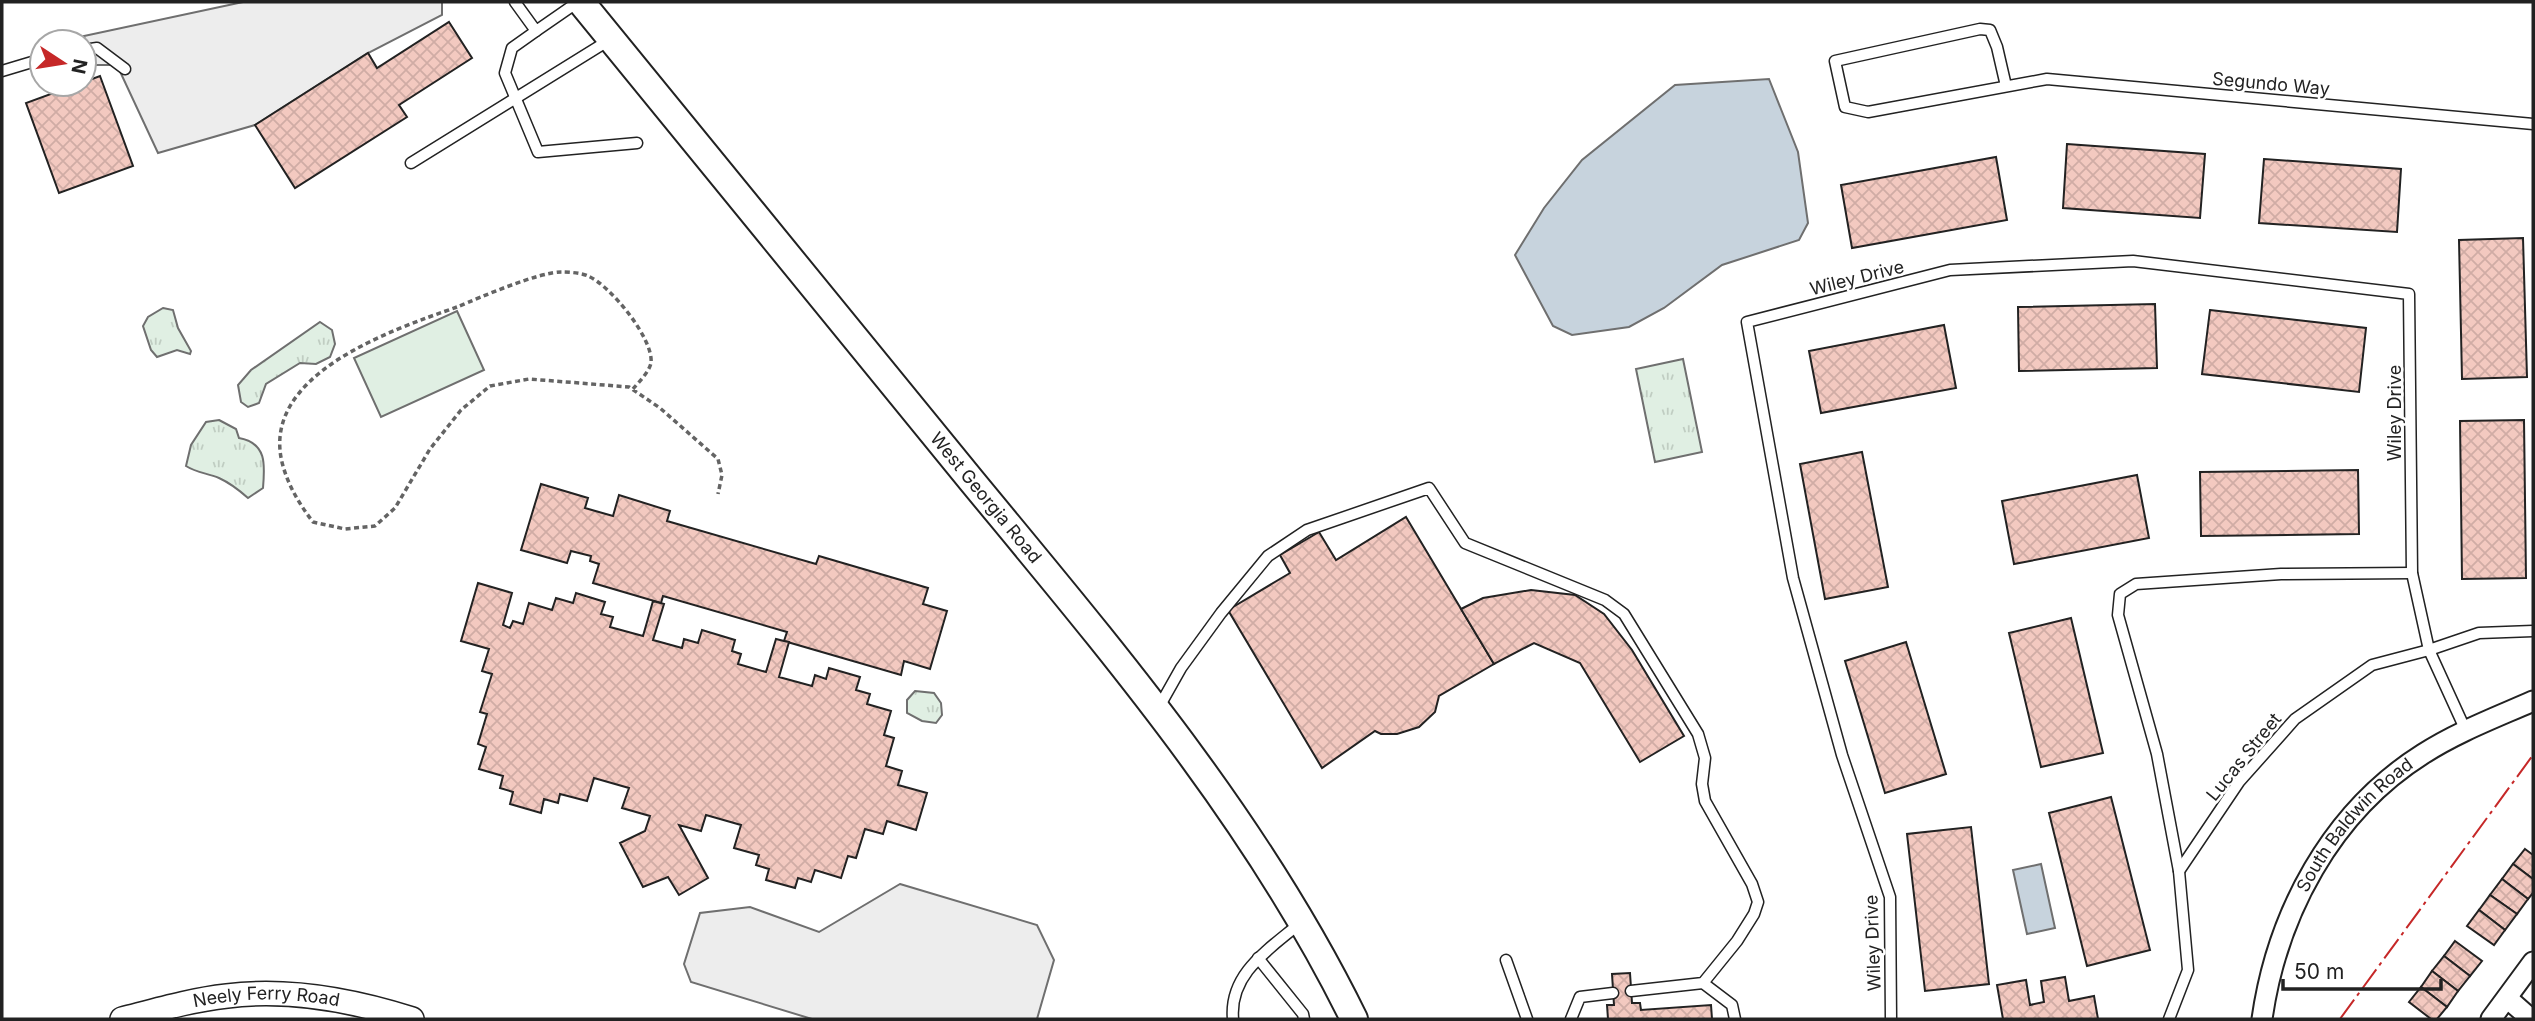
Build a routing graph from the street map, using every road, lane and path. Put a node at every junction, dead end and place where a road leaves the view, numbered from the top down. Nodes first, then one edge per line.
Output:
1 (515, 2) edge
2 (580, 2) edge
3 (536, 31) junction
4 (611, 39) junction
5 (98, 49) edge
6 (28, 64) edge
7 (124, 69) dead end
8 (2, 71) edge
9 (2006, 86) junction
10 (515, 98) junction
11 (2533, 124) edge
12 (637, 143) dead end
13 (411, 163) dead end
14 (633, 389) junction
15 (718, 494) dead end
16 (2412, 573) junction
17 (2533, 631) edge
18 (2429, 650) junction
19 (2533, 701) edge
20 (1157, 710) junction
21 (2466, 732) junction
22 (2179, 871) junction
23 (1302, 922) junction
24 (1258, 958) junction
25 (1506, 960) dead end
26 (2533, 962) edge
27 (1703, 983) junction
28 (1631, 991) dead end
29 (1613, 993) dead end
30 (2507, 998) junction
31 (122, 1019) edge
32 (412, 1019) edge
33 (1233, 1019) edge
34 (1304, 1019) edge
35 (1354, 1019) edge
36 (1527, 1019) edge
37 (1571, 1019) edge
38 (1735, 1019) edge
39 (1891, 1019) edge
40 (2169, 1019) edge
41 (2262, 1019) edge
42 (2491, 1019) edge
43 (2531, 1019) edge

1 - 3 lane
2 - 3 lane
2 - 4 main road, West Georgia Road
3 - 10 lane
4 - 10 lane
4 - 20 main road, West Georgia Road
5 - 7 lane
6 - 8 lane
9 - 9 lane, Segundo Way
9 - 11 lane, Segundo Way
10 - 12 lane
10 - 13 lane
14 - 14 path
14 - 15 path
16 - 18 lane, Wiley Drive
16 - 22 lane
16 - 39 lane, Wiley Drive
17 - 18 lane
18 - 21 lane, Wiley Drive
18 - 22 lane, Lucas Street
19 - 21 street, South Baldwin Road
20 - 23 main road, West Georgia Road
20 - 27 lane
21 - 41 street, South Baldwin Road
22 - 40 lane
23 - 24 lane
23 - 35 main road, West Georgia Road
24 - 33 lane
24 - 34 lane
25 - 36 lane
26 - 30 street
27 - 28 lane
27 - 38 lane
29 - 37 lane
30 - 42 street
30 - 43 street
31 - 32 street, Neely Ferry Road

